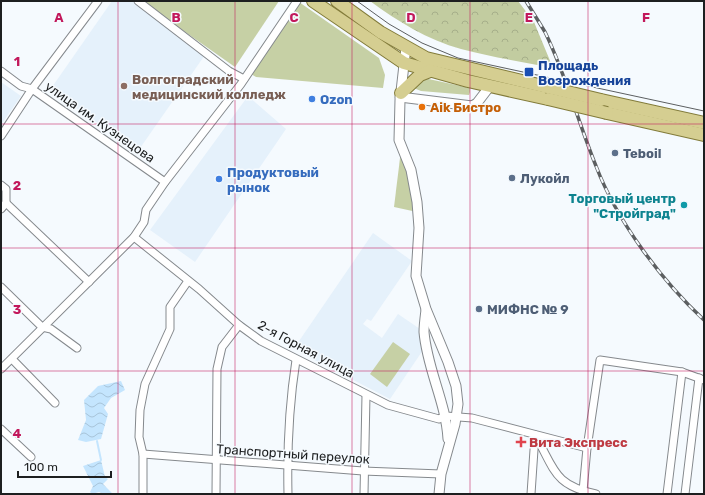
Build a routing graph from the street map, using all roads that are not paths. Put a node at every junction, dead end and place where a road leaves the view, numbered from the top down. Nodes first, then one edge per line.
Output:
1 (98, 1) edge
2 (138, 1) edge
3 (297, 1) edge
4 (313, 1) edge
5 (337, 1) edge
6 (406, 47) junction
7 (404, 63) junction
8 (1, 71) edge
9 (430, 72) junction
10 (244, 79) junction
11 (490, 86) junction
12 (32, 88) junction
13 (547, 93) junction
14 (400, 95) junction
15 (704, 123) edge
16 (704, 135) edge
17 (1, 136) edge
18 (165, 182) junction
19 (1, 185) edge
20 (6, 203) junction
21 (1, 210) edge
22 (134, 237) junction
23 (188, 281) junction
24 (89, 282) junction
25 (1, 287) edge
26 (426, 309) junction
27 (239, 325) junction
28 (42, 327) junction
29 (77, 348) dead end
30 (12, 359) junction
31 (296, 360) junction
32 (1, 369) edge
33 (682, 372) junction
34 (702, 379) edge
35 (366, 395) junction
36 (55, 402) dead end
37 (446, 416) junction
38 (456, 417) junction
39 (1, 429) edge
40 (535, 435) junction
41 (587, 448) junction
42 (448, 450) junction
43 (143, 454) junction
44 (31, 457) dead end
45 (216, 460) junction
46 (288, 466) junction
47 (363, 471) junction
48 (441, 474) junction
49 (583, 491) junction
50 (143, 494) edge
51 (216, 494) edge
52 (288, 494) edge
53 (364, 494) edge
54 (439, 494) edge
55 (531, 494) edge
56 (596, 494) edge
57 (667, 494) edge
58 (685, 494) edge

1 - 12 street
2 - 10 street
3 - 10 street
4 - 7 main road
5 - 6 main road
6 - 7 street
6 - 13 main road
7 - 9 main road
7 - 14 street
8 - 12 street, улица им. Кузнецова
9 - 11 main road
9 - 14 main road
10 - 18 street
11 - 13 main road
11 - 14 street
12 - 17 street
12 - 18 street, улица им. Кузнецова
13 - 15 main road, bridge
13 - 16 main road, bridge
14 - 26 street
18 - 22 street
19 - 20 street
20 - 21 street
20 - 24 street
22 - 23 street, 2-я Горная улица
22 - 24 street
23 - 27 street, 2-я Горная улица
23 - 43 street
24 - 28 street
25 - 28 street
26 - 37 street
26 - 38 street
27 - 31 street, 2-я Горная улица
27 - 45 street
28 - 29 street
28 - 30 street
30 - 32 street
30 - 36 street
31 - 35 street, 2-я Горная улица
31 - 46 street
33 - 34 street
33 - 41 street
33 - 57 street
34 - 58 street
35 - 37 street, 2-я Горная улица
35 - 47 street
37 - 38 street, 2-я Горная улица
37 - 42 street
38 - 40 street
38 - 42 street
39 - 44 street
40 - 41 street
40 - 49 street
40 - 55 street
41 - 49 street
42 - 48 street
43 - 45 street, Транспортный переулок
43 - 50 street
45 - 46 street, Транспортный переулок
45 - 51 street
46 - 47 street, Транспортный переулок
46 - 52 street
47 - 48 street, Транспортный переулок
47 - 53 street
48 - 54 street
49 - 56 street

